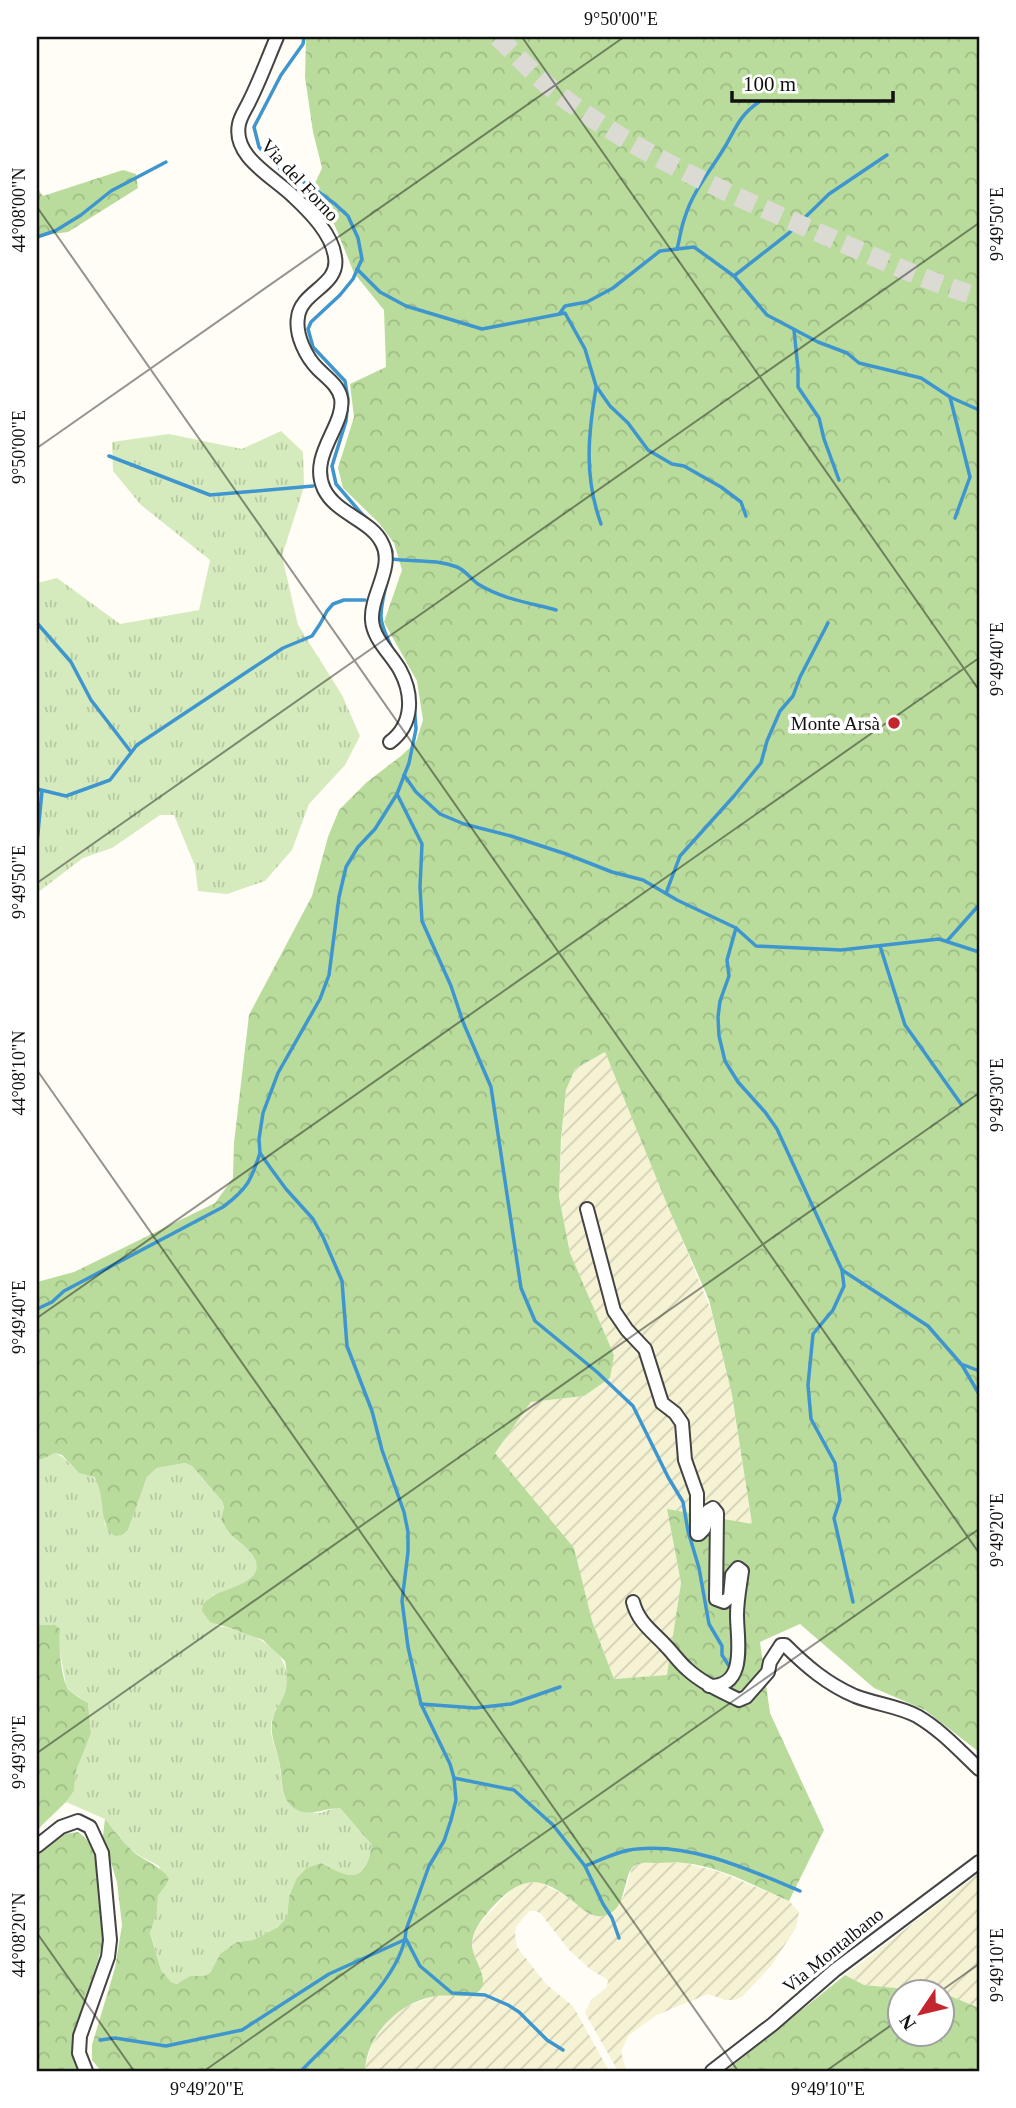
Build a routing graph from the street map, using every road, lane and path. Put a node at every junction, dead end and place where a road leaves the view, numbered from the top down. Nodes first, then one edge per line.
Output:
1 (277, 37) edge
2 (390, 742) dead end
3 (587, 1209) dead end
4 (633, 1602) dead end
5 (709, 1686) junction
6 (979, 1769) edge
7 (37, 1846) edge
8 (979, 1861) edge
9 (86, 2071) edge
10 (712, 2071) edge

1 - 2 street, Via del Forno
3 - 5 street
4 - 5 street
5 - 6 street
7 - 9 street
8 - 10 street, Via Montalbano

